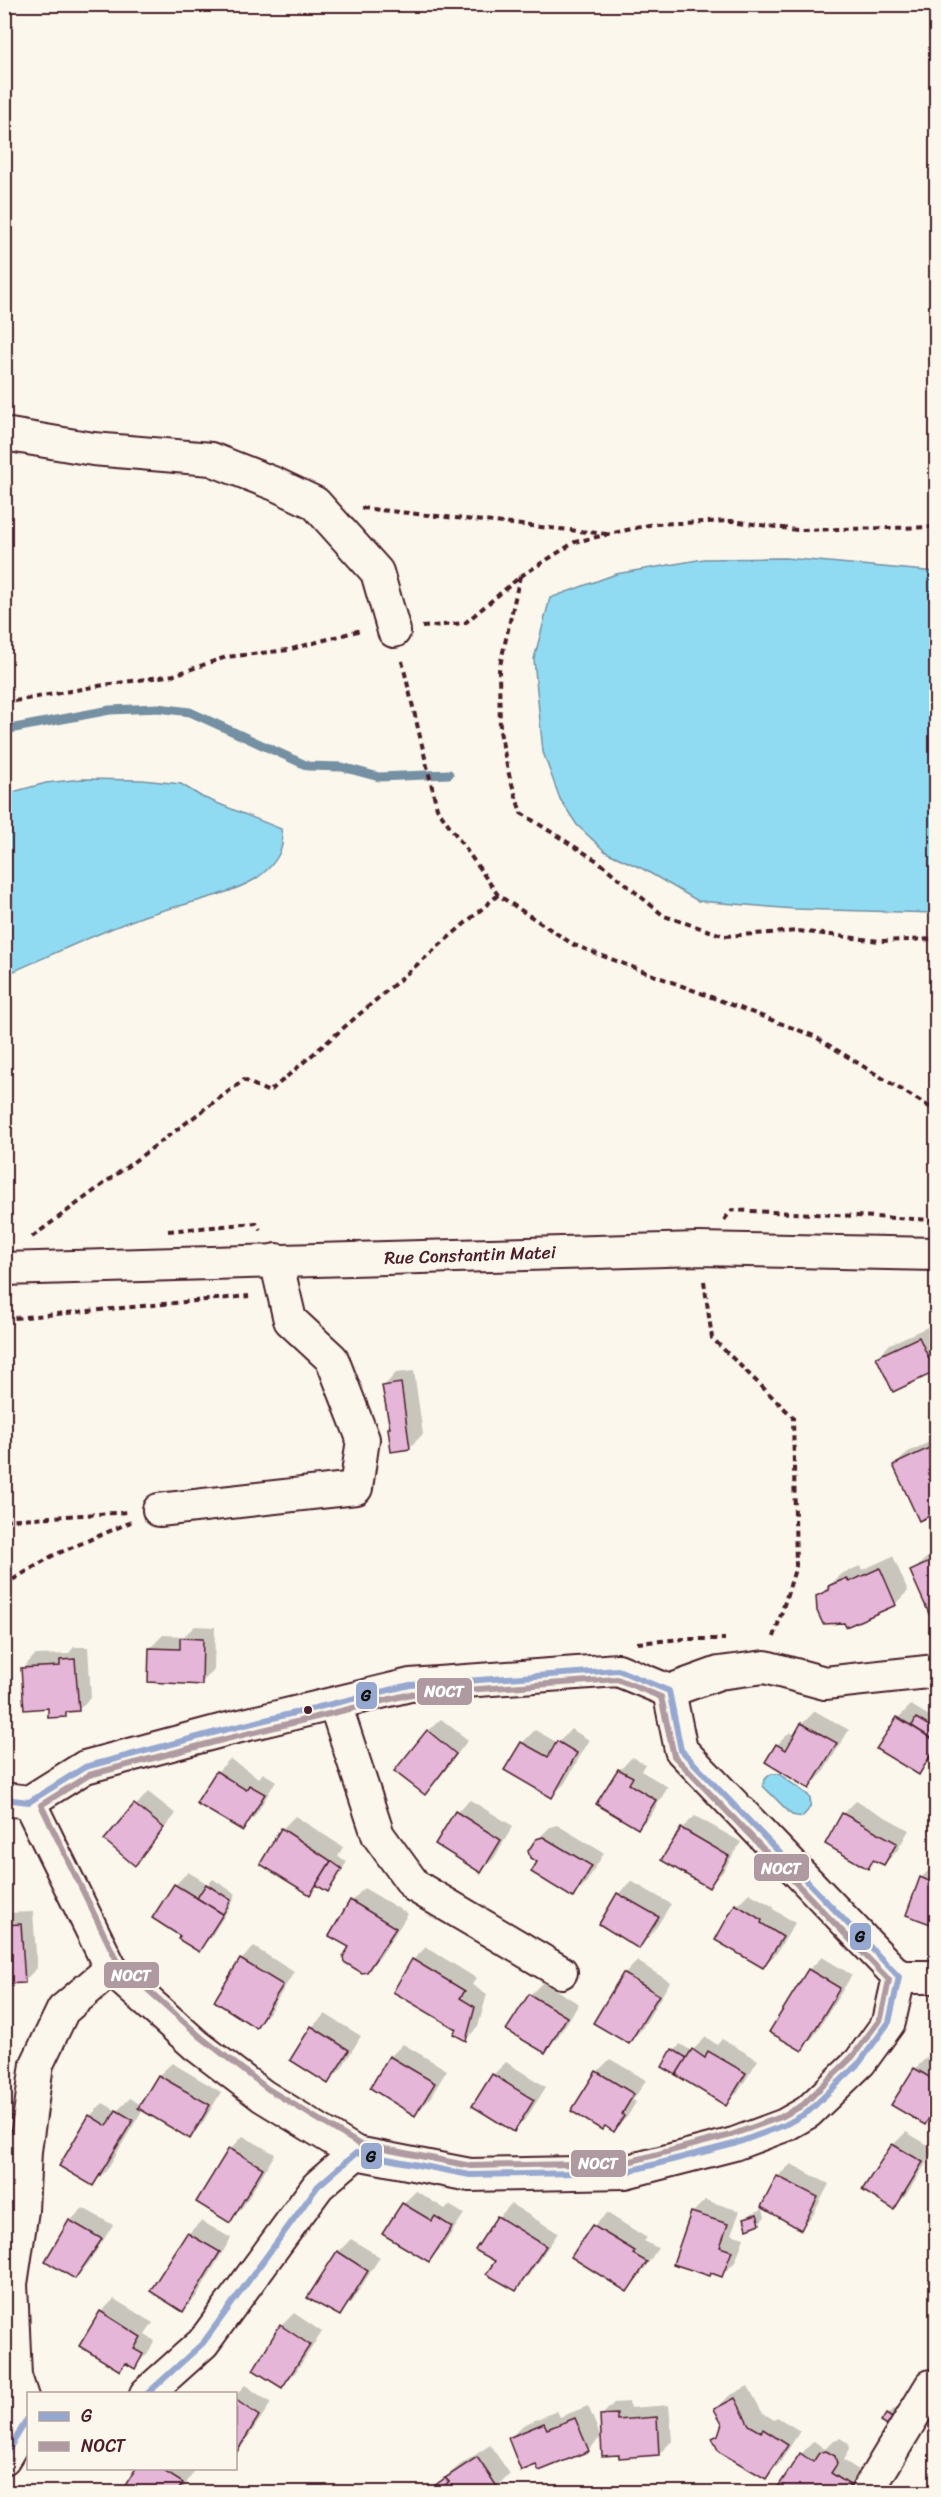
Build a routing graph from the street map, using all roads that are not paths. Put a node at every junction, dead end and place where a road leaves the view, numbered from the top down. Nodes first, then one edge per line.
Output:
1 (4, 434) edge
2 (394, 631) road end
3 (936, 1254) edge
4 (276, 1260) junction
5 (4, 1269) edge
6 (159, 1510) road end
7 (936, 1671) edge
8 (669, 1691) junction
9 (335, 1704) junction
10 (17, 1800) edge
11 (111, 1969) junction
12 (561, 1972) dead end
13 (899, 1977) junction
14 (936, 1977) edge
15 (356, 2153) junction
16 (931, 2386) dead end
17 (148, 2392) edge
18 (27, 2414) edge
19 (27, 2419) edge
20 (4, 2458) edge
21 (867, 2493) edge

1 - 2 street
3 - 4 street, Rue Constantin Matei
4 - 5 street, Rue Constantin Matei
4 - 6 street
7 - 8 street
8 - 9 street
8 - 13 street
9 - 10 street
9 - 12 street
10 - 11 street
11 - 15 street
11 - 18 street
13 - 14 street
13 - 15 street
15 - 17 street
16 - 21 street
19 - 20 street

